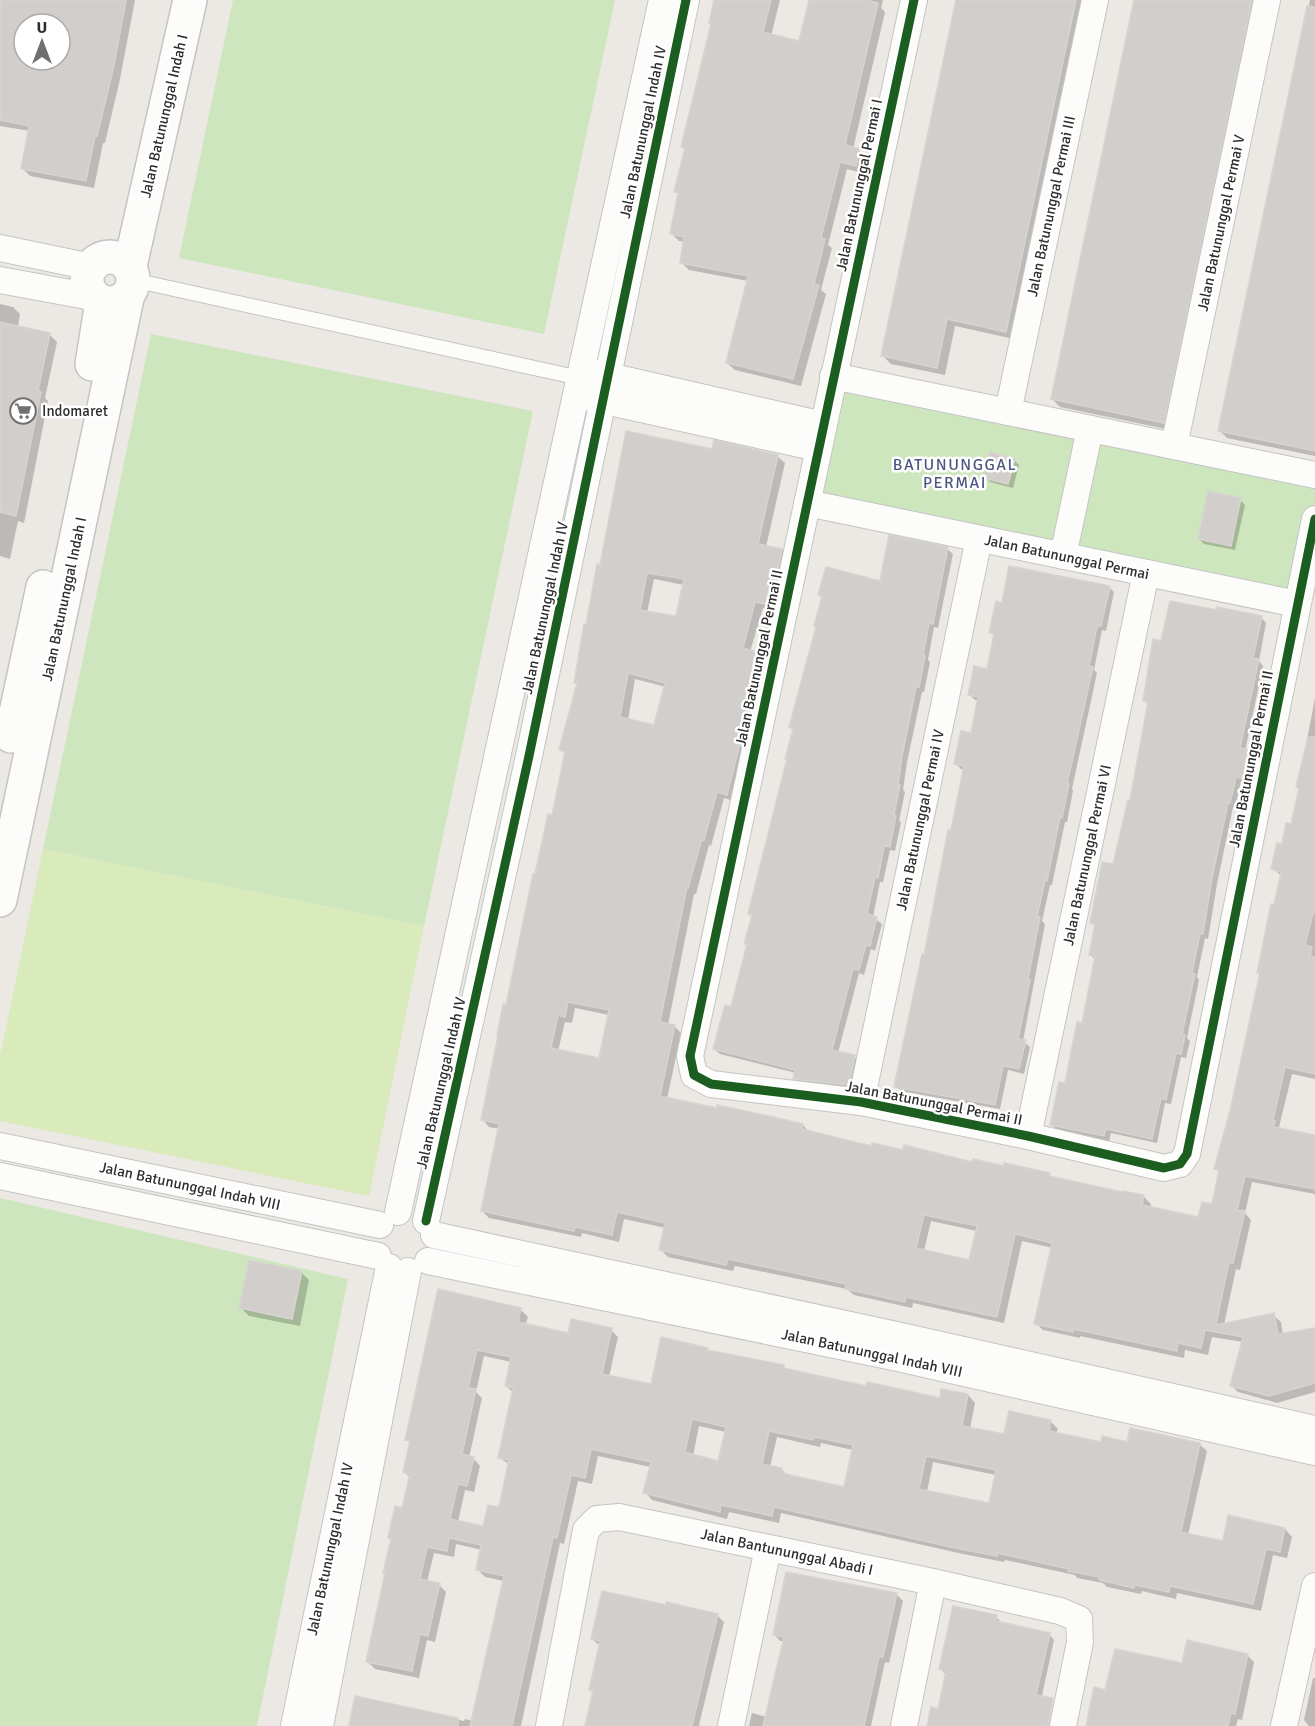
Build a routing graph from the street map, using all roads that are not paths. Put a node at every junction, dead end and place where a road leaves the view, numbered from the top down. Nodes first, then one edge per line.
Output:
1 (168, 0) edge
2 (190, 0) edge
3 (662, 0) edge
4 (686, 0) edge
5 (914, 0) edge
6 (1095, 0) edge
7 (1267, 0) edge
8 (0, 248) edge
9 (0, 280) edge
10 (113, 281) junction
11 (608, 375) junction
12 (833, 376) junction
13 (579, 381) junction
14 (603, 400) junction
15 (1008, 412) junction
16 (1090, 429) junction
17 (821, 436) junction
18 (1174, 446) junction
19 (1315, 475) edge
20 (807, 503) junction
21 (1315, 519) edge
22 (979, 539) junction
23 (1064, 556) junction
24 (1146, 573) junction
25 (1297, 604) junction
26 (37, 666) junction
27 (499, 749) junction
28 (529, 756) junction
29 (0, 794) edge
30 (0, 900) edge
31 (861, 1102) junction
32 (1028, 1136) junction
33 (0, 1146) edge
34 (0, 1176) edge
35 (389, 1219) junction
36 (430, 1228) junction
37 (401, 1264) junction
38 (900, 1347) junction
39 (1315, 1429) edge
40 (1315, 1452) edge
41 (768, 1548) junction
42 (933, 1582) junction
43 (1315, 1586) edge
44 (294, 1726) edge
45 (320, 1726) edge
46 (549, 1726) edge
47 (731, 1726) edge
48 (904, 1726) edge
49 (1063, 1726) edge
50 (1284, 1726) edge

1 - 10 street, Jalan Batununggal Indah I
2 - 10 street, Jalan Batununggal Indah I
3 - 13 street, Jalan Batununggal Indah IV
4 - 11 street, Jalan Batununggal Indah IV
5 - 12 street, Jalan Batununggal Permai I
6 - 15 street, Jalan Batununggal Permai III
7 - 18 street, Jalan Batununggal Permai V
8 - 10 street
9 - 10 street
10 - 13 lane
10 - 26 street, Jalan Batununggal Indah I
11 - 13 street
11 - 14 street, Jalan Batununggal Indah IV
11 - 17 street
12 - 15 street
12 - 17 street
13 - 14 street
13 - 27 street, Jalan Batununggal Indah IV
14 - 17 street
14 - 28 street, Jalan Batununggal Indah IV
15 - 16 street
16 - 18 street
16 - 23 street
17 - 20 street
18 - 19 street
20 - 22 street, Jalan Batununggal Permai
20 - 31 street, Jalan Batununggal Permai II
21 - 25 street
22 - 23 street, Jalan Batununggal Permai
22 - 31 street, Jalan Batununggal Permai IV
23 - 24 street, Jalan Batununggal Permai
24 - 25 street, Jalan Batununggal Permai
24 - 32 street, Jalan Batununggal Permai VI
25 - 32 street, Jalan Batununggal Permai II
26 - 29 street, Jalan Batununggal Indah I
26 - 30 street, Jalan Batununggal Indah I
27 - 28 street
27 - 35 street, Jalan Batununggal Indah IV
28 - 36 street, Jalan Batununggal Indah IV
31 - 32 street, Jalan Batununggal Permai II
33 - 35 street, Jalan Batununggal Indah VIII
34 - 37 street, Jalan Batununggal Indah VIII
35 - 36 street
35 - 37 street
36 - 37 street
36 - 38 street, Jalan Batununggal Indah VIII
37 - 38 street, Jalan Batununggal Indah VIII
37 - 44 street, Jalan Batununggal Indah IV
37 - 45 street, Jalan Batununggal Indah IV
38 - 39 street, Jalan Batununggal Indah VIII
38 - 40 street, Jalan Batununggal Indah VIII
41 - 42 street, Jalan Bantununggal Abadi I
41 - 46 street, Jalan Bantununggal Abadi I
41 - 47 street
42 - 48 street
42 - 49 street, Jalan Bantununggal Abadi I
43 - 50 street

